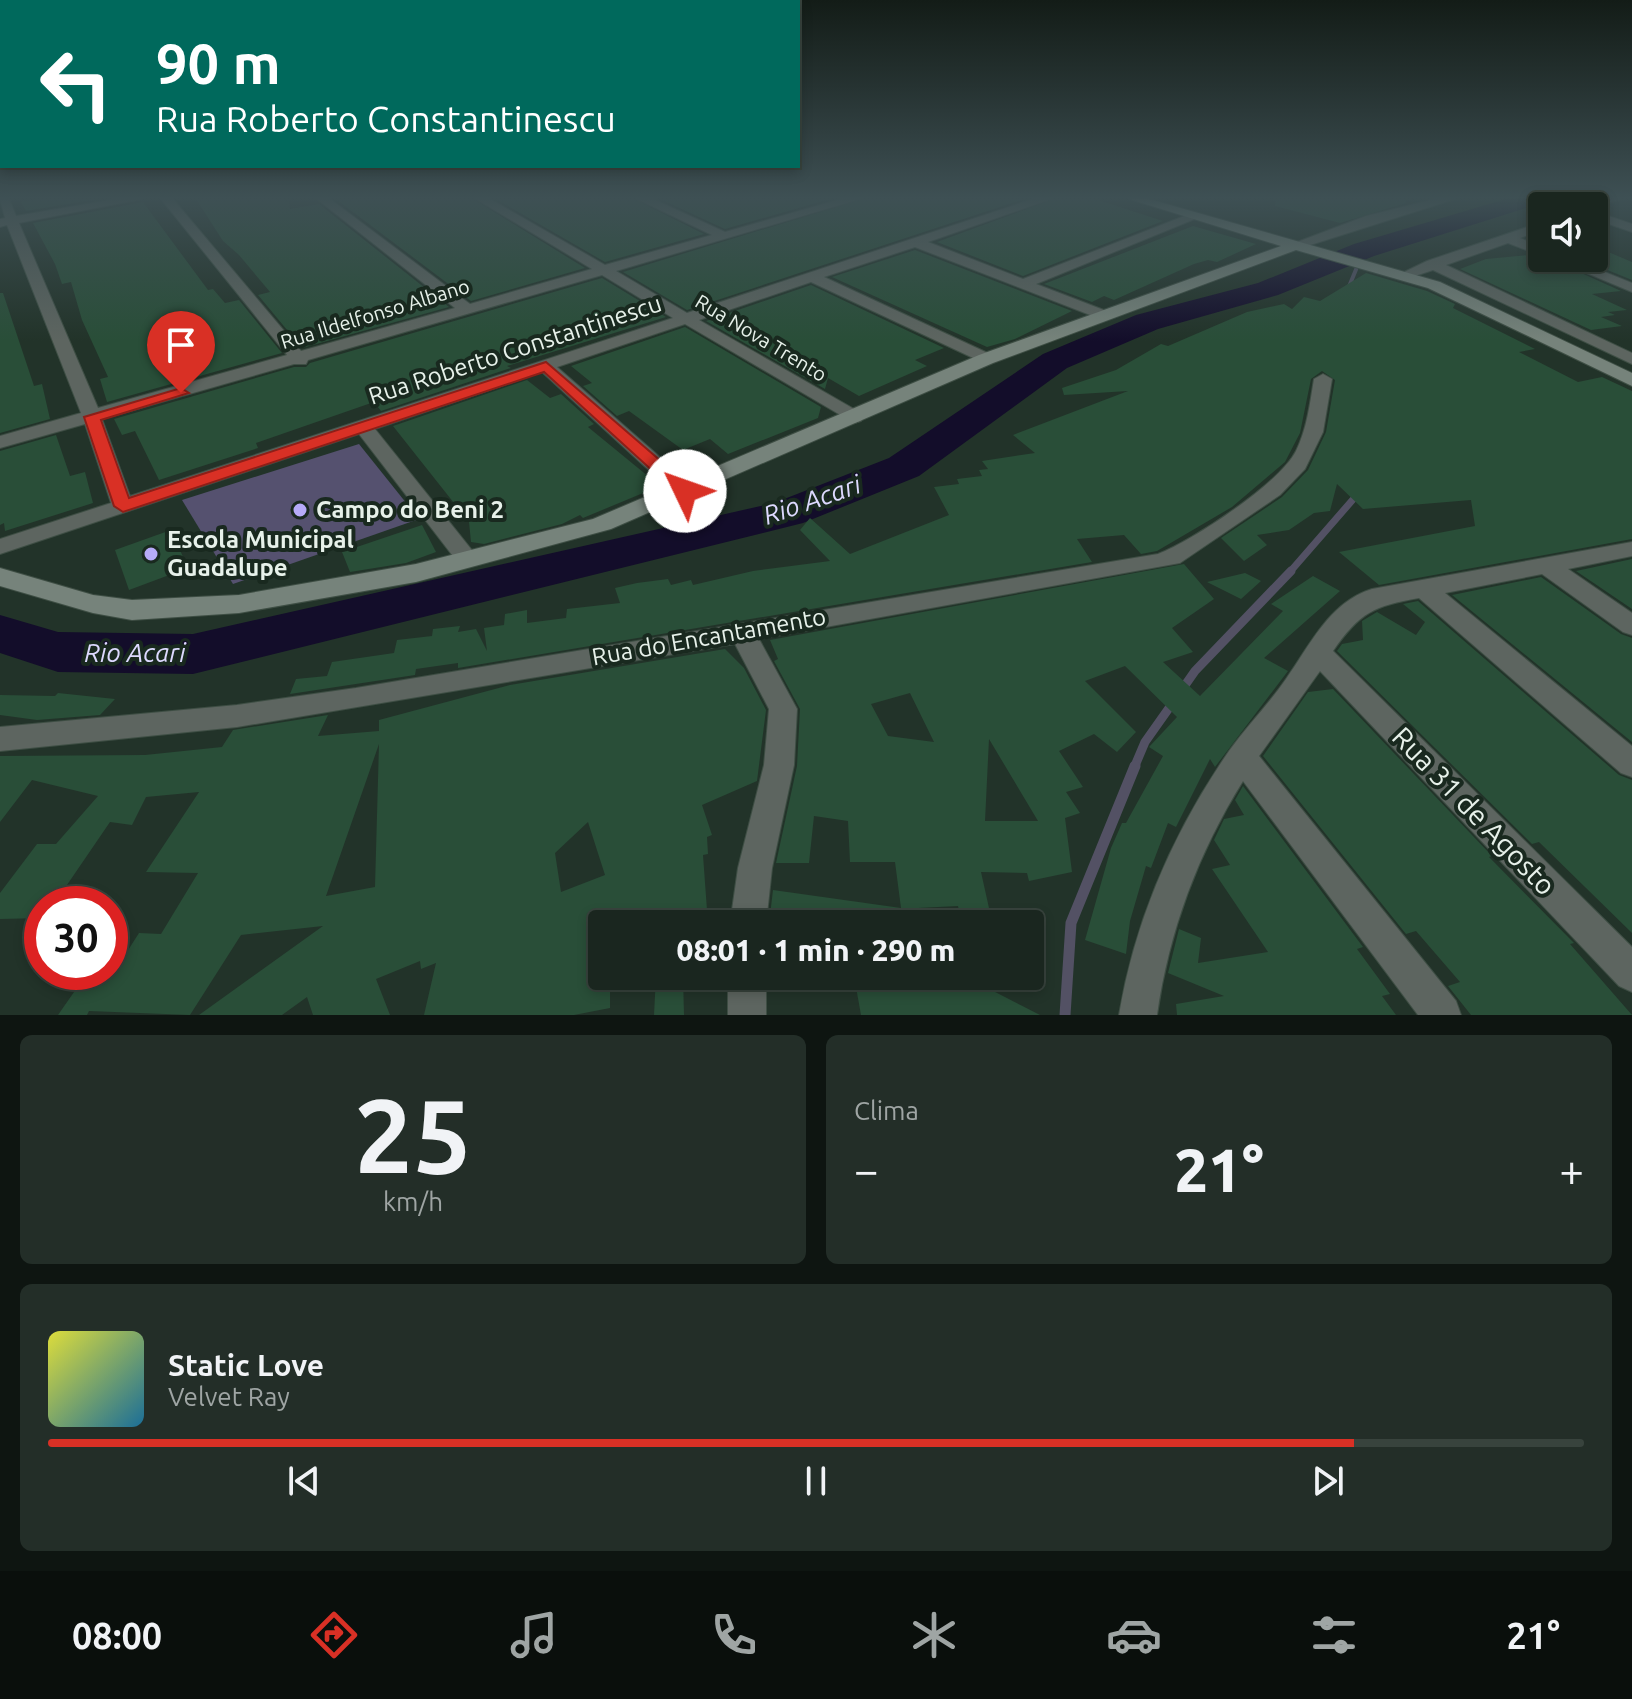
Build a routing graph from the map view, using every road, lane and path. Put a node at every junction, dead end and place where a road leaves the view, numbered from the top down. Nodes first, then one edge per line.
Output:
1 (18, 246) edge
2 (206, 246) edge
3 (385, 246) edge
4 (564, 246) edge
5 (688, 246) edge
6 (907, 246) edge
7 (926, 246) edge
8 (1119, 246) edge
9 (1487, 246) edge
10 (1308, 247) joint
11 (1432, 264) junction
12 (605, 270) junction
13 (1593, 272) edge
14 (1395, 273) junction
15 (814, 278) junction
16 (1023, 284) junction
17 (1632, 288) edge
18 (467, 309) junction
19 (1103, 315) junction
20 (690, 319) junction
21 (1605, 347) junction
22 (1572, 352) junction
23 (986, 359) junction
24 (1632, 359) edge
25 (300, 360) junction
26 (546, 367) junction
27 (1323, 379) dead end
28 (1632, 380) edge
29 (92, 417) junction
30 (854, 417) junction
31 (364, 427) junction
32 (0, 442) edge
33 (685, 491) junction
34 (123, 506) junction
35 (0, 547) edge
36 (1632, 549) edge
37 (467, 559) junction
38 (1545, 564) junction
39 (0, 577) edge
40 (1422, 587) junction
41 (1632, 626) edge
42 (741, 631) junction
43 (1316, 650) junction
44 (0, 739) edge
45 (1242, 757) junction
46 (1632, 764) edge
47 (750, 910) edge
48 (1632, 973) edge
49 (747, 990) edge
50 (747, 1015) edge
51 (1138, 1015) edge
52 (1442, 1015) edge

1 - 29 street
2 - 25 street
3 - 18 street
4 - 12 street, Rua Nova Trento
5 - 12 street, Rua Ildelfonso Albano
6 - 15 street, Rua Roberto Constantinescu
7 - 16 street
8 - 16 street
9 - 11 street
10 - 14 street
10 - 19 street
11 - 14 street
11 - 21 street
12 - 18 street, Rua Ildelfonso Albano
12 - 20 street, Rua Nova Trento
13 - 17 street
14 - 22 street
15 - 20 street, Rua Roberto Constantinescu
15 - 23 street
16 - 19 street
18 - 25 street, Rua Ildelfonso Albano
19 - 23 street
20 - 26 street, Rua Roberto Constantinescu
20 - 30 street, Rua Nova Trento
21 - 22 street
21 - 24 street
22 - 28 street
23 - 30 street
25 - 29 street, Rua Ildelfonso Albano
26 - 31 street, Rua Roberto Constantinescu
26 - 33 street
27 - 42 street, Rua do Encantamento
29 - 32 street, Rua Ildelfonso Albano
29 - 34 street
30 - 33 street
31 - 34 street, Rua Roberto Constantinescu
31 - 37 street
33 - 37 street
34 - 35 street, Rua Roberto Constantinescu
36 - 38 street
37 - 39 street
38 - 40 street
38 - 41 street
40 - 43 street
40 - 46 street
42 - 44 street, Rua do Encantamento
42 - 47 street
43 - 45 street
43 - 48 street, Rua 31 de Agosto
45 - 51 street
45 - 52 street
49 - 50 street

